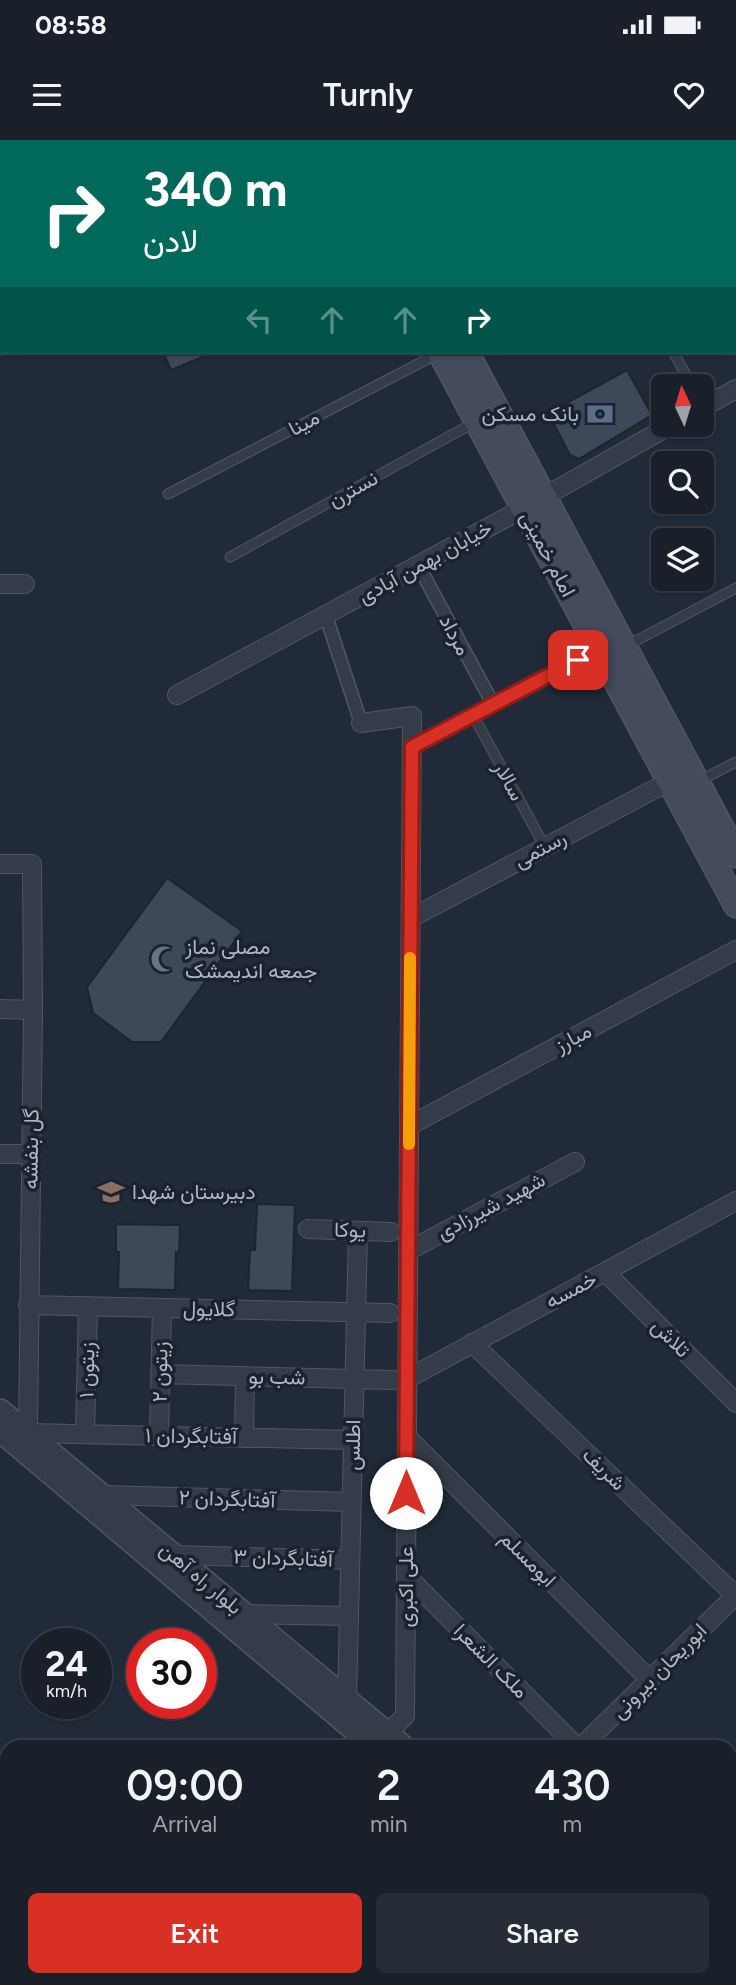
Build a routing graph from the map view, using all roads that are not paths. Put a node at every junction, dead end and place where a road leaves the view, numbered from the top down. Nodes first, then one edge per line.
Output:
1 (436, 354) edge
2 (441, 354) edge
3 (467, 354) edge
4 (674, 354) edge
5 (686, 374) edge
6 (736, 389) edge
7 (714, 400) edge
8 (477, 421) junction
9 (651, 436) edge
10 (168, 494) dead end
11 (534, 502) junction
12 (230, 557) dead end
13 (418, 565) junction
14 (0, 584) edge
15 (25, 584) dead end
16 (736, 588) edge
17 (326, 616) junction
18 (624, 647) junction
19 (599, 648) junction
20 (177, 695) dead end
21 (493, 704) junction
22 (473, 715) junction
23 (361, 723) joint
24 (412, 747) junction
25 (736, 762) edge
26 (670, 781) junction
27 (697, 782) junction
28 (545, 847) junction
29 (736, 855) edge
30 (0, 863) edge
31 (736, 905) edge
32 (411, 918) junction
33 (736, 950) edge
34 (0, 1009) edge
35 (33, 1010) junction
36 (409, 1126) junction
37 (0, 1154) edge
38 (31, 1154) junction
39 (575, 1162) dead end
40 (736, 1202) edge
41 (308, 1230) dead end
42 (358, 1231) junction
43 (391, 1231) dead end
44 (408, 1251) junction
45 (606, 1272) junction
46 (28, 1305) junction
47 (88, 1306) junction
48 (162, 1308) junction
49 (356, 1312) junction
50 (390, 1313) dead end
51 (472, 1343) junction
52 (160, 1374) junction
53 (245, 1376) junction
54 (355, 1379) junction
55 (401, 1380) junction
56 (736, 1403) edge
57 (0, 1410) edge
58 (0, 1431) edge
59 (28, 1433) junction
60 (85, 1434) junction
61 (159, 1436) junction
62 (407, 1437) junction
63 (243, 1438) junction
64 (353, 1440) junction
65 (102, 1495) junction
66 (352, 1502) junction
67 (173, 1555) junction
68 (350, 1560) junction
69 (406, 1575) junction
70 (736, 1595) edge
71 (243, 1614) junction
72 (349, 1616) junction
73 (650, 1680) junction
74 (347, 1701) junction
75 (386, 1740) edge
76 (386, 1740) edge
77 (389, 1740) edge
78 (570, 1740) edge
79 (588, 1740) edge

1 - 10 lane, مینا
2 - 8 main road, امام خمینی
3 - 11 main road, امام خمینی
4 - 5 lane
6 - 7 street
8 - 11 main road, امام خمینی
8 - 12 lane, نسترن
9 - 11 street, خیابان بهمن آبادی
11 - 13 street, خیابان بهمن آبادی
11 - 18 main road, امام خمینی
11 - 19 main road, امام خمینی
13 - 17 street, خیابان بهمن آبادی
13 - 21 street, مرداد
14 - 15 street
16 - 18 lane
17 - 20 street, خیابان بهمن آبادی
17 - 23 street, علی اکبری
18 - 27 main road, امام خمینی
19 - 21 lane
19 - 26 main road, امام خمینی
21 - 22 lane
22 - 24 lane
22 - 28 lane, سالار
23 - 24 street, علی اکبری
24 - 32 street, علی اکبری
25 - 27 lane
26 - 28 street, رستمی
26 - 31 main road, امام خمینی
27 - 29 main road, امام خمینی
28 - 32 street, رستمی
30 - 35 street, گل بنفشه
32 - 36 street, علی اکبری
33 - 36 street, مبارز
34 - 35 street
35 - 38 street, گل بنفشه
36 - 44 street, علی اکبری
37 - 38 street
38 - 46 street, گل بنفشه
39 - 44 street, شهید شیرزادی
40 - 45 street, خمسه
41 - 42 street, یوکا
42 - 43 street, یوکا
42 - 49 street, اطلس
44 - 55 street, علی اکبری
45 - 51 street, خمسه
45 - 56 street, تلاش
46 - 47 street, گلایول
46 - 59 street, گل بنفشه
47 - 48 street, گلایول
47 - 60 street, زیتون ۱
48 - 49 street, گلایول
48 - 52 street, زیتون ۲
49 - 50 street, گلایول
49 - 54 street, اطلس
51 - 55 street, خمسه
51 - 70 street, شریف
52 - 53 street, شب بو
52 - 61 street, زیتون ۲
53 - 54 street, شب بو
53 - 63 street
54 - 55 street, شب بو
54 - 64 street, اطلس
55 - 62 street, علی اکبری
57 - 59 street, بلوار راه آهن
58 - 75 street, بلوار راه آهن
59 - 60 street, آفتابگردان ۱
59 - 65 street, بلوار راه آهن
60 - 61 street, آفتابگردان ۱
61 - 63 street, آفتابگردان ۱
62 - 69 street, علی اکبری
62 - 73 street, ابومسلم
63 - 64 street, آفتابگردان ۱
64 - 66 street, اطلس
65 - 66 street, آفتابگردان ۲
65 - 67 street, بلوار راه آهن
66 - 68 street, اطلس
67 - 68 street, آفتابگردان ۳
67 - 71 street, بلوار راه آهن
68 - 72 street, اطلس
69 - 77 street, علی اکبری
69 - 78 street, ملک الشعرا
70 - 73 street, ابوریحان بیرونی
71 - 72 street
71 - 74 street, بلوار راه آهن
72 - 74 street, اطلس
73 - 79 street, ابوریحان بیرونی
74 - 76 street, بلوار راه آهن

